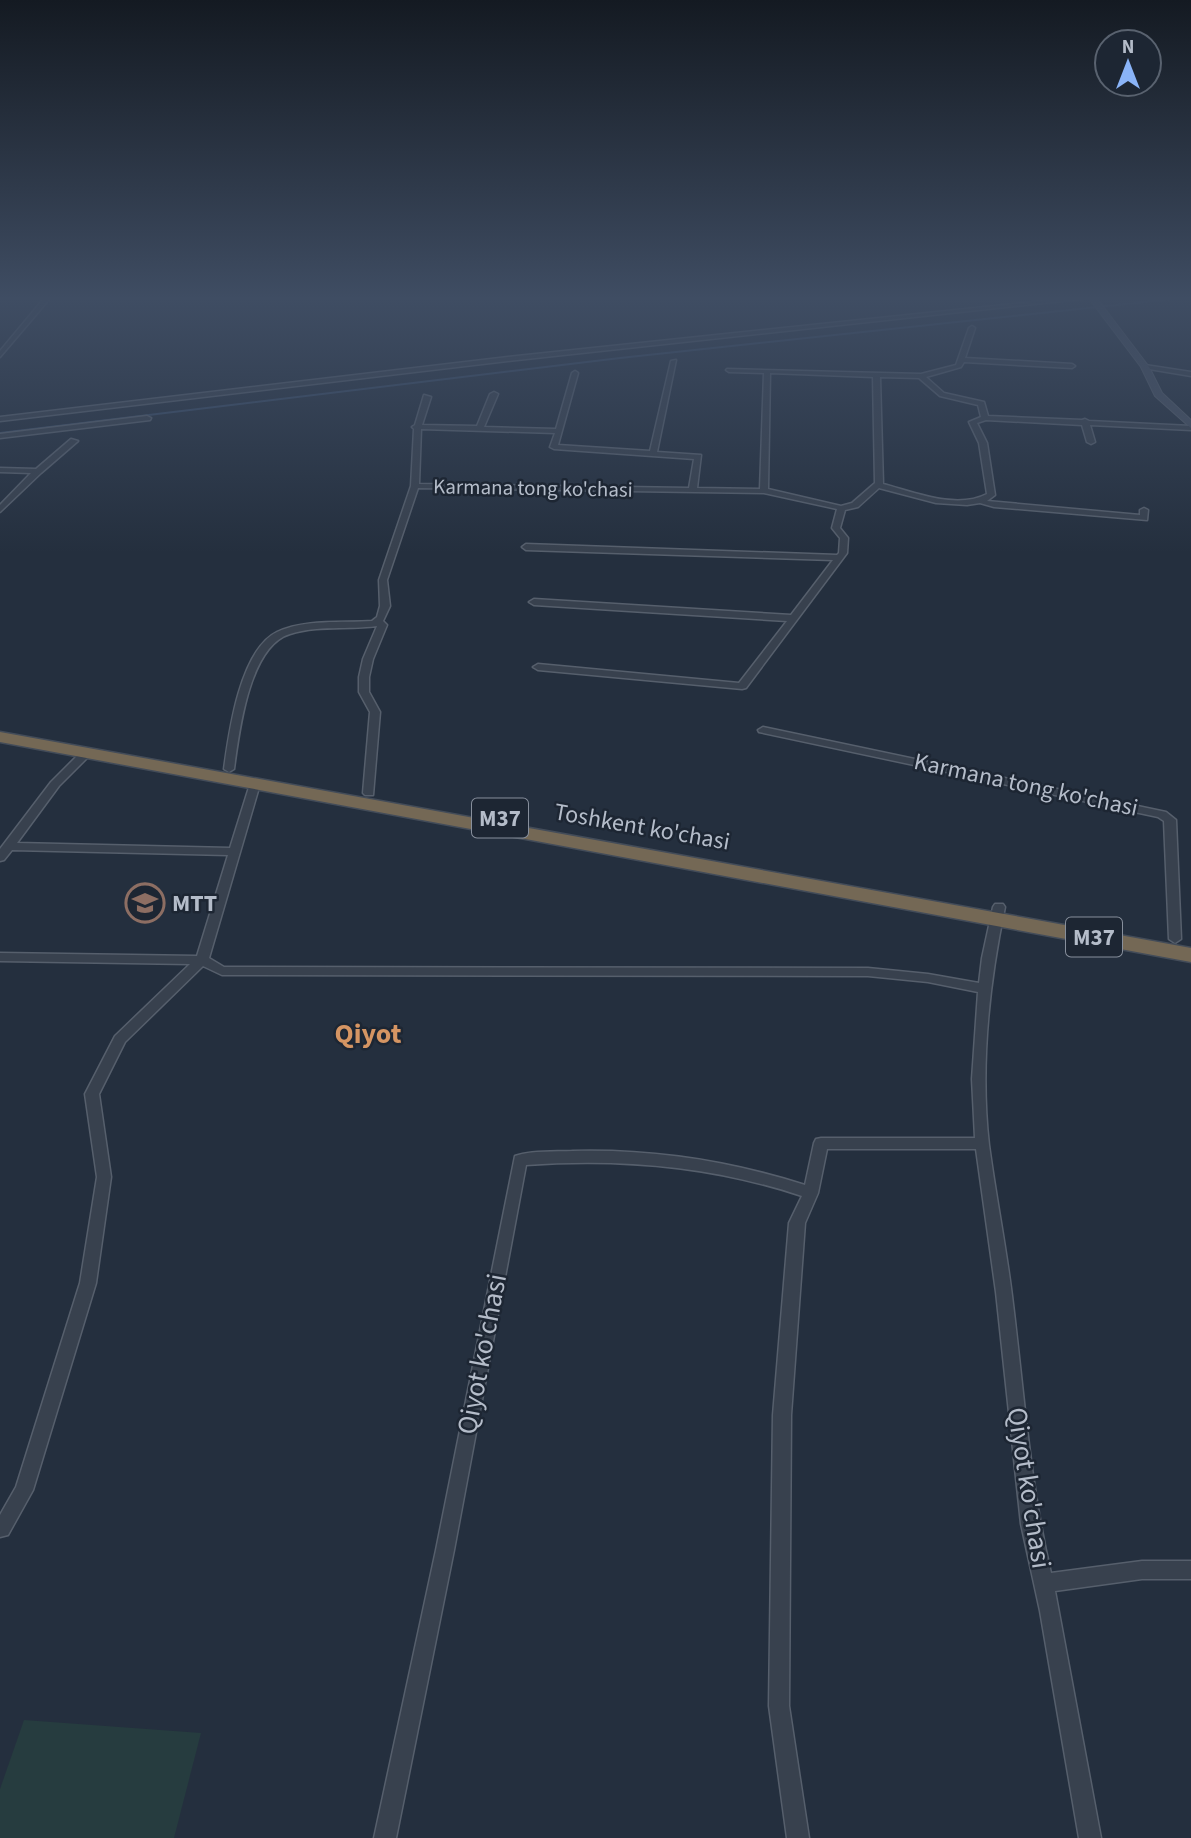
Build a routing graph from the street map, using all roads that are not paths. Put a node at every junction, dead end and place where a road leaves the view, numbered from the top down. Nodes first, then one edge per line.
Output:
1 (316, 382) edge
2 (573, 382) edge
3 (669, 382) edge
4 (767, 382) edge
5 (876, 382) edge
6 (927, 382) edge
7 (1152, 382) edge
8 (494, 394) dead end
9 (427, 397) dead end
10 (147, 418) dead end
11 (985, 418) junction
12 (0, 419) edge
13 (1085, 421) junction
14 (480, 427) junction
15 (1191, 427) edge
16 (416, 428) junction
17 (559, 431) junction
18 (0, 436) edge
19 (74, 440) dead end
20 (1091, 442) dead end
21 (653, 454) junction
22 (0, 470) edge
23 (38, 471) junction
24 (877, 485) junction
25 (415, 486) junction
26 (693, 490) junction
27 (764, 491) junction
28 (983, 502) junction
29 (841, 508) junction
30 (0, 510) edge
31 (1144, 510) dead end
32 (526, 547) dead end
33 (839, 558) junction
34 (534, 602) dead end
35 (791, 618) junction
36 (377, 621) junction
37 (538, 667) dead end
38 (0, 729) edge
39 (764, 730) dead end
40 (0, 737) edge
41 (86, 753) junction
42 (229, 769) junction
43 (255, 784) junction
44 (369, 793) junction
45 (8, 846) junction
46 (235, 852) junction
47 (0, 857) edge
48 (998, 913) junction
49 (1183, 940) edge
50 (1191, 955) edge
51 (0, 957) edge
52 (202, 960) junction
53 (985, 989) junction
54 (982, 1144) junction
55 (811, 1193) junction
56 (2, 1529) dead end
57 (1191, 1570) edge
58 (1044, 1583) junction
59 (384, 1838) edge
60 (798, 1838) edge
61 (1090, 1838) edge

1 - 12 street
2 - 17 street
3 - 21 street, Karmana tong ko'chasi
4 - 27 street
5 - 24 street
6 - 11 street
7 - 15 street
8 - 14 street
9 - 16 street, Karmana tong ko'chasi
10 - 18 street
11 - 13 street
11 - 28 street
13 - 15 street
13 - 20 street
14 - 16 street
14 - 17 street
16 - 25 street, Karmana tong ko'chasi
17 - 21 street, Karmana tong ko'chasi
19 - 23 street
21 - 26 street, Karmana tong ko'chasi
22 - 23 street
23 - 30 street
24 - 28 street
24 - 29 street
25 - 26 street, Karmana tong ko'chasi
25 - 36 street, Karmana tong ko'chasi
26 - 27 street, Karmana tong ko'chasi
27 - 29 street, Karmana tong ko'chasi
28 - 31 street
29 - 33 street
32 - 33 street
33 - 35 street
34 - 35 street
35 - 37 street
36 - 42 street
36 - 44 street, Karmana tong ko'chasi
38 - 42 highway, Toshkent ko'chasi / M37
39 - 49 street, Karmana tong ko'chasi
40 - 41 highway, Toshkent ko'chasi / M37
41 - 43 highway, Toshkent ko'chasi / M37
41 - 45 street
42 - 44 highway, Toshkent ko'chasi / M37
43 - 46 street
43 - 48 highway, Toshkent ko'chasi / M37
44 - 48 highway, Toshkent ko'chasi / M37
45 - 46 street
45 - 47 street
46 - 52 street
48 - 49 highway, Toshkent ko'chasi / M37
48 - 50 highway, Toshkent ko'chasi / M37
48 - 53 street, Qiyot ko'chasi
51 - 52 street
52 - 53 street
52 - 56 street
53 - 54 street, Qiyot ko'chasi
54 - 55 street
54 - 58 street, Qiyot ko'chasi
55 - 59 street, Qiyot ko'chasi
55 - 60 street
57 - 58 street, Qiyot ko'chasi
58 - 61 street, Qiyot ko'chasi

